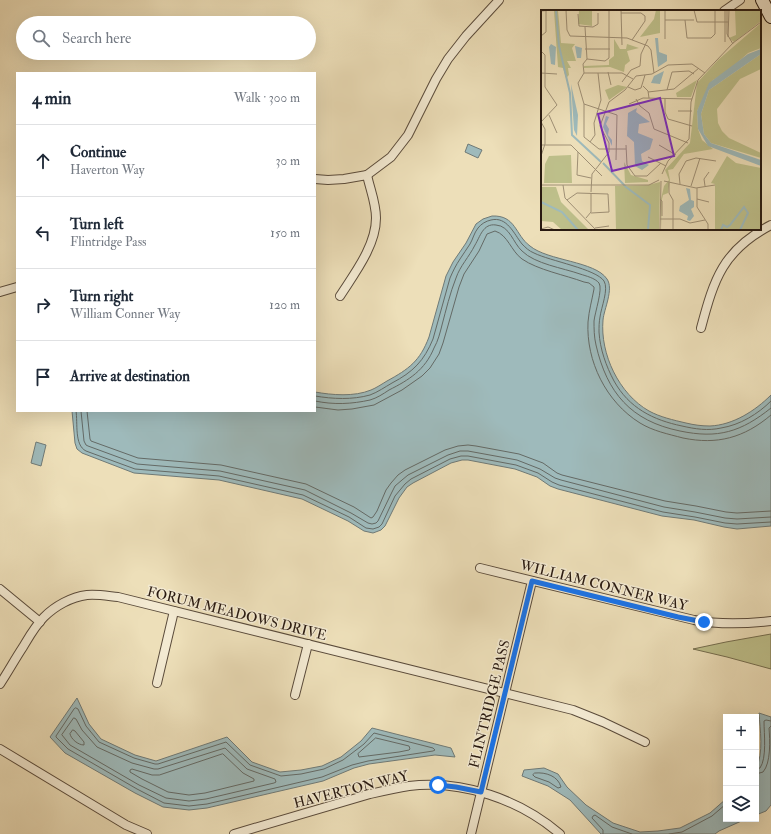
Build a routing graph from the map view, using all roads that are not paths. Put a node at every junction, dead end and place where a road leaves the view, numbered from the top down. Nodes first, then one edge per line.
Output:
1 (499, 0) edge
2 (740, 0) edge
3 (762, 0) edge
4 (725, 10) edge
5 (771, 17) edge
6 (367, 175) junction
7 (316, 179) edge
8 (771, 225) edge
9 (16, 287) edge
10 (0, 292) edge
11 (340, 296) dead end
12 (702, 328) dead end
13 (480, 568) dead end
14 (532, 581) junction
15 (0, 589) edge
16 (174, 611) junction
17 (771, 621) edge
18 (40, 622) junction
19 (308, 644) junction
20 (157, 683) dead end
21 (0, 684) edge
22 (506, 693) junction
23 (295, 695) dead end
24 (645, 742) dead end
25 (0, 749) edge
26 (481, 792) junction
27 (147, 834) edge
28 (234, 834) edge
29 (471, 834) edge
30 (560, 834) edge

1 - 6 street
2 - 4 street
3 - 5 main road
6 - 7 street
6 - 11 street
8 - 12 street
9 - 10 street
13 - 14 street, WILLIAM CONNER WAY
14 - 17 street, WILLIAM CONNER WAY
14 - 22 street, FLINTRIDGE PASS
15 - 18 street
16 - 18 street, FORUM MEADOWS DRIVE
16 - 19 street, FORUM MEADOWS DRIVE
16 - 20 street
18 - 21 street, FORUM MEADOWS DRIVE
19 - 22 street, FORUM MEADOWS DRIVE
19 - 23 street
22 - 24 street, FORUM MEADOWS DRIVE
22 - 26 street, FLINTRIDGE PASS
25 - 27 street
26 - 28 street, HAVERTON WAY
26 - 29 street, FLINTRIDGE PASS
26 - 30 street, HAVERTON WAY

